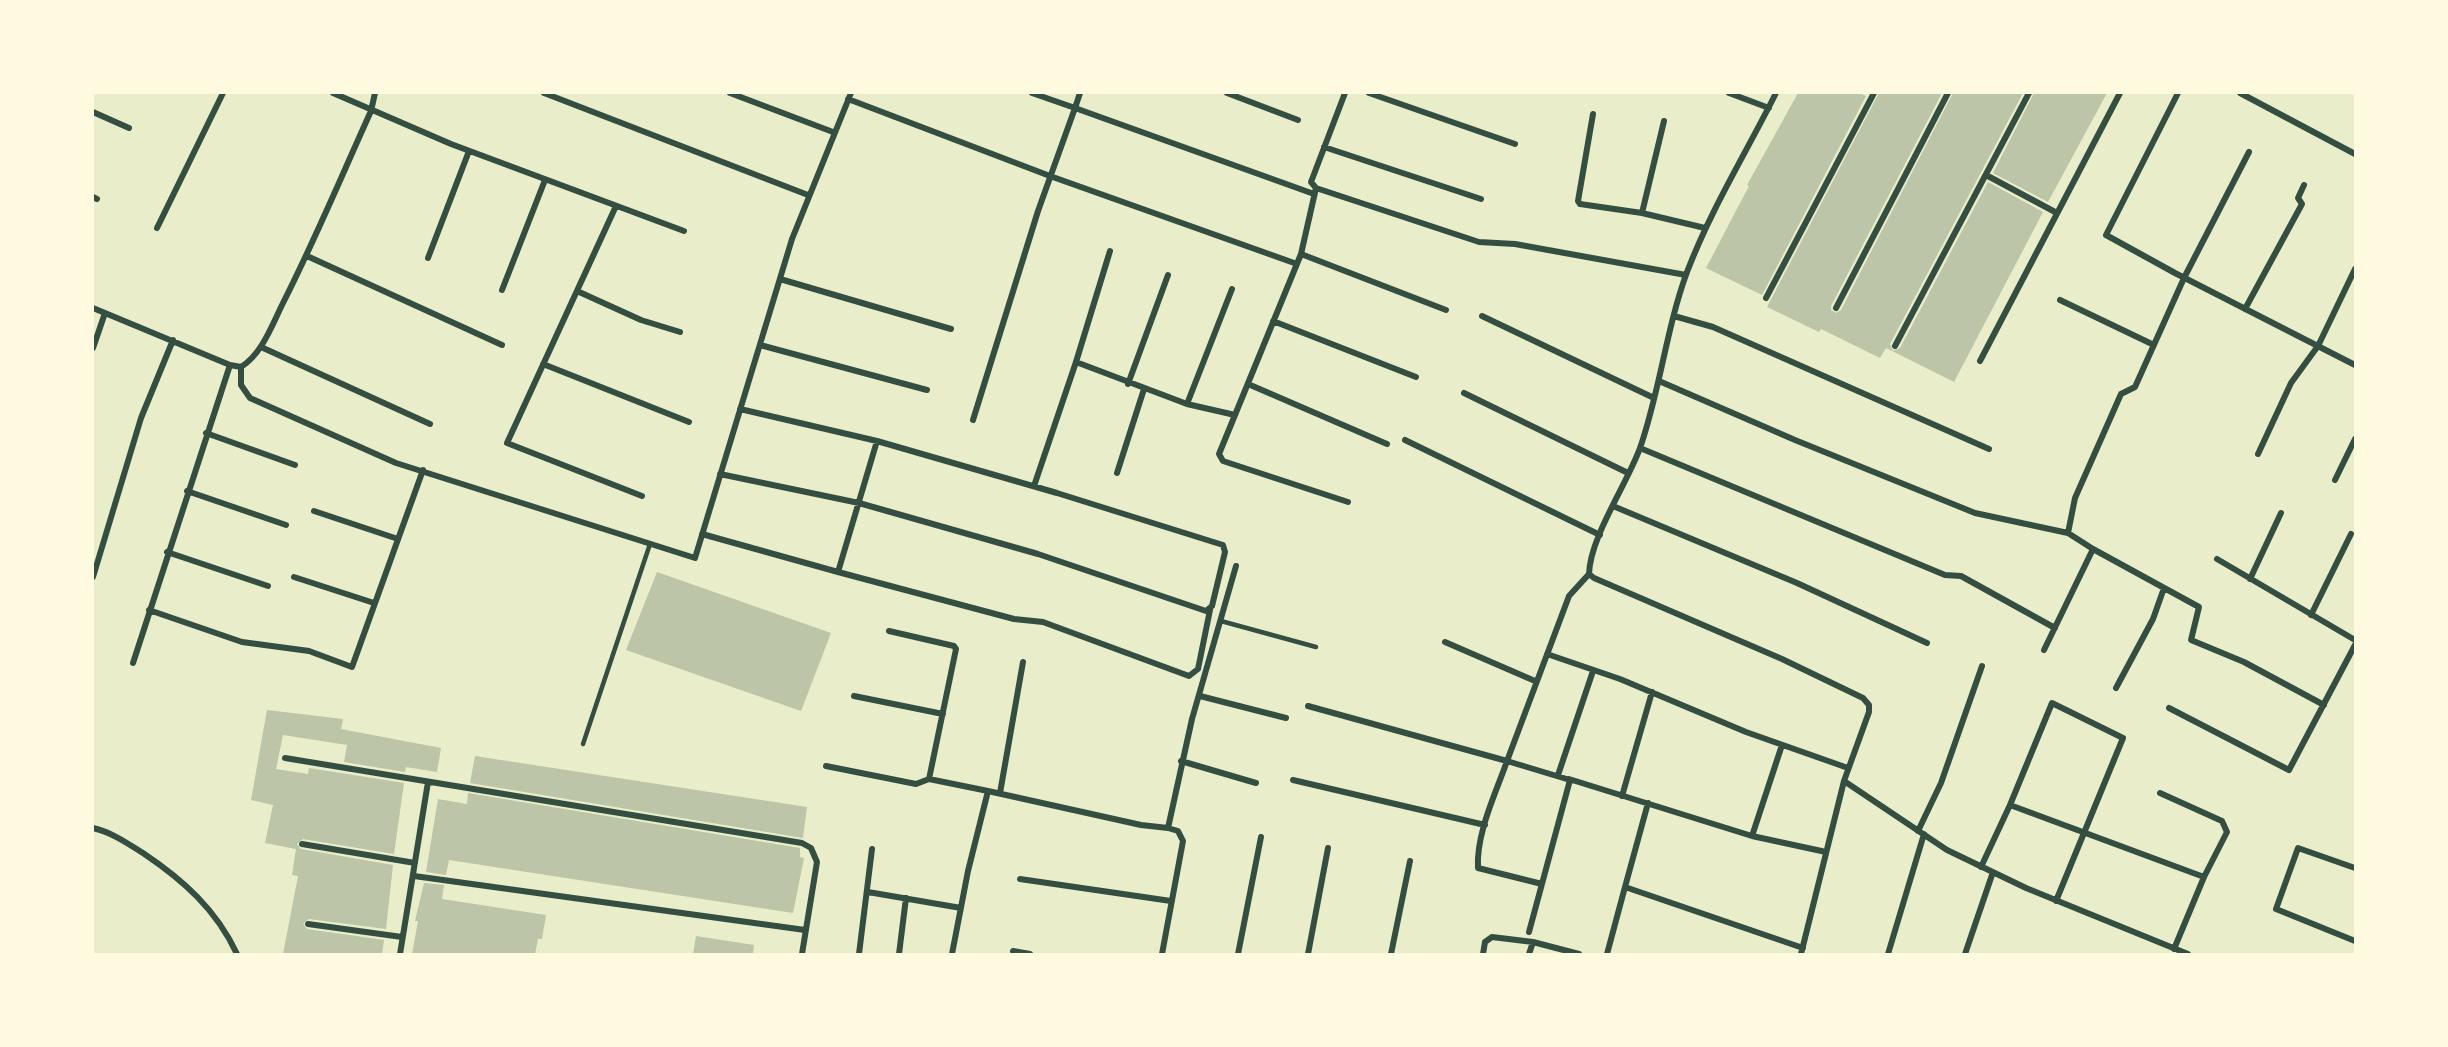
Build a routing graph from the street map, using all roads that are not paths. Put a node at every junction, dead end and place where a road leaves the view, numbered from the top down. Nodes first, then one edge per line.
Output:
1 (223, 93) edge
2 (333, 93) edge
3 (375, 93) edge
4 (544, 93) edge
5 (730, 93) edge
6 (1032, 93) edge
7 (1080, 93) edge
8 (1227, 93) edge
9 (1345, 93) edge
10 (1369, 93) edge
11 (1729, 93) edge
12 (1776, 93) edge
13 (1874, 93) edge
14 (1948, 93) edge
15 (2029, 93) edge
16 (2120, 93) edge
17 (2178, 93) edge
18 (2240, 93) edge
19 (849, 96) edge
20 (1075, 108) junction
21 (1769, 108) junction
22 (371, 111) junction
23 (93, 112) edge
24 (1593, 114) dead end
25 (1298, 120) dead end
26 (1664, 120) dead end
27 (129, 128) dead end
28 (833, 132) junction
29 (1515, 144) dead end
30 (1324, 147) junction
31 (469, 151) junction
32 (2249, 152) dead end
33 (2355, 154) edge
34 (1986, 175) junction
35 (1050, 176) junction
36 (545, 180) junction
37 (2304, 185) dead end
38 (1315, 191) junction
39 (808, 195) junction
40 (1481, 199) dead end
41 (616, 206) junction
42 (1642, 213) junction
43 (2057, 213) junction
44 (157, 228) dead end
45 (1705, 228) junction
46 (684, 231) dead end
47 (1110, 251) dead end
48 (1301, 254) junction
49 (307, 256) junction
50 (428, 258) dead end
51 (1297, 264) junction
52 (2355, 269) edge
53 (1168, 274) dead end
54 (1686, 274) junction
55 (2184, 278) junction
56 (780, 279) junction
57 (502, 290) dead end
58 (1232, 290) dead end
59 (577, 291) junction
60 (1766, 298) dead end
61 (2060, 300) dead end
62 (93, 308) edge
63 (1836, 308) dead end
64 (2245, 309) junction
65 (1446, 310) dead end
66 (105, 313) junction
67 (1482, 316) dead end
68 (1674, 316) junction
69 (1273, 321) junction
70 (951, 329) dead end
71 (680, 332) dead end
72 (173, 340) junction
73 (502, 345) dead end
74 (760, 345) junction
75 (2154, 345) junction
76 (1895, 346) dead end
77 (2318, 346) junction
78 (261, 347) junction
79 (93, 348) edge
80 (1980, 361) dead end
81 (1076, 362) junction
82 (543, 364) junction
83 (230, 365) junction
84 (2355, 365) edge
85 (241, 367) junction
86 (1416, 377) dead end
87 (1659, 381) junction
88 (1128, 384) junction
89 (1248, 384) junction
90 (1144, 389) junction
91 (927, 390) dead end
92 (1464, 393) dead end
93 (1654, 398) junction
94 (1188, 404) junction
95 (740, 409) junction
96 (1235, 415) junction
97 (973, 420) dead end
98 (688, 422) dead end
99 (430, 424) dead end
100 (206, 433) junction
101 (2355, 439) edge
102 (1405, 440) dead end
103 (877, 441) junction
104 (1387, 444) dead end
105 (1640, 448) junction
106 (1989, 449) dead end
107 (2258, 454) dead end
108 (295, 465) dead end
109 (423, 470) junction
110 (1117, 473) dead end
111 (1628, 473) junction
112 (720, 474) junction
113 (2335, 480) dead end
114 (1034, 486) junction
115 (187, 491) junction
116 (642, 496) dead end
117 (1348, 502) dead end
118 (859, 503) junction
119 (1613, 506) junction
120 (314, 512) dead end
121 (2281, 513) dead end
122 (286, 525) dead end
123 (2068, 533) junction
124 (702, 534) junction
125 (2351, 534) dead end
126 (1600, 535) junction
127 (398, 539) junction
128 (650, 544) junction
129 (2093, 549) junction
130 (167, 552) junction
131 (2217, 559) dead end
132 (1236, 566) dead end
133 (838, 573) junction
134 (1589, 574) junction
135 (93, 577) edge
136 (294, 578) dead end
137 (2250, 579) junction
138 (268, 586) dead end
139 (2164, 588) junction
140 (374, 603) junction
141 (149, 609) junction
142 (1210, 610) junction
143 (2311, 615) junction
144 (1221, 621) junction
145 (2055, 628) junction
146 (889, 631) dead end
147 (1445, 642) dead end
148 (2355, 642) edge
149 (1927, 643) dead end
150 (1316, 647) dead end
151 (2044, 650) dead end
152 (1547, 654) junction
153 (1023, 662) dead end
154 (133, 663) dead end
155 (1982, 666) dead end
156 (1593, 671) junction
157 (1535, 681) junction
158 (2116, 688) dead end
159 (1652, 692) junction
160 (854, 696) dead end
161 (1200, 696) junction
162 (2324, 705) junction
163 (1308, 706) dead end
164 (2169, 708) dead end
165 (943, 714) junction
166 (1286, 718) dead end
167 (583, 744) dead end
168 (1782, 745) junction
169 (285, 758) dead end
170 (1507, 760) junction
171 (1181, 761) junction
172 (826, 766) dead end
173 (1848, 768) junction
174 (1558, 775) junction
175 (929, 779) junction
176 (1569, 779) junction
177 (1293, 780) dead end
178 (1844, 781) junction
179 (428, 782) junction
180 (1256, 783) dead end
181 (988, 791) junction
182 (1000, 793) junction
183 (2160, 793) dead end
184 (1622, 795) junction
185 (1648, 803) junction
186 (2010, 805) junction
187 (1485, 825) junction
188 (93, 828) edge
189 (1168, 828) junction
190 (2084, 830) junction
191 (1921, 833) junction
192 (1752, 836) junction
193 (1261, 837) dead end
194 (302, 844) dead end
195 (1328, 848) dead end
196 (872, 849) dead end
197 (1827, 852) junction
198 (1410, 861) dead end
199 (416, 863) junction
200 (1981, 867) junction
201 (2355, 868) edge
202 (1993, 872) junction
203 (414, 876) junction
204 (2204, 877) junction
205 (1020, 879) dead end
206 (1542, 884) junction
207 (1625, 887) junction
208 (868, 892) junction
209 (906, 898) junction
210 (2056, 901) junction
211 (1171, 902) junction
212 (961, 908) junction
213 (308, 924) dead end
214 (806, 930) junction
215 (1529, 932) dead end
216 (402, 937) junction
217 (2355, 941) edge
218 (1533, 942) junction
219 (2174, 949) junction
220 (1013, 951) dead end
221 (1802, 951) edge
222 (237, 954) edge
223 (400, 954) edge
224 (802, 954) edge
225 (859, 954) edge
226 (899, 954) edge
227 (952, 954) edge
228 (1030, 954) edge
229 (1162, 954) edge
230 (1238, 954) edge
231 (1308, 954) edge
232 (1390, 954) edge
233 (1483, 954) edge
234 (1529, 954) edge
235 (1577, 954) edge
236 (1607, 954) edge
237 (1888, 954) edge
238 (1965, 954) edge
239 (2188, 954) edge

1 - 44 street
2 - 22 street
3 - 22 street
4 - 39 street
5 - 28 street
6 - 20 street
7 - 20 street
8 - 25 street
9 - 30 street
10 - 29 street
11 - 21 street
12 - 21 street
13 - 60 street
14 - 63 street
15 - 34 street
16 - 43 street
17 - 55 street
18 - 33 street
19 - 28 street
19 - 35 street
20 - 35 street
20 - 38 street
21 - 45 street
22 - 31 street
22 - 49 street
23 - 27 street
24 - 42 street
26 - 42 street
28 - 39 street
30 - 38 street
30 - 40 street
31 - 36 street
31 - 50 street
32 - 55 street
34 - 43 street
34 - 76 street
35 - 51 street
35 - 97 street
36 - 41 street
36 - 57 street
37 - 64 street
38 - 48 street
38 - 54 street
39 - 56 street
41 - 46 street
41 - 59 street
42 - 45 street
43 - 80 street
45 - 54 street
47 - 81 street
48 - 51 street
48 - 65 street
49 - 73 street
49 - 78 street
51 - 69 street
52 - 77 street
53 - 88 street
54 - 68 street
55 - 64 street
55 - 75 street
56 - 70 street
56 - 74 street
58 - 94 street
59 - 71 street
59 - 82 street
61 - 75 street
62 - 66 street
64 - 77 street
66 - 72 street
66 - 79 street
67 - 93 street
68 - 87 street
68 - 106 street
69 - 86 street
69 - 89 street
72 - 83 street
72 - 135 street
74 - 91 street
74 - 95 street
75 - 123 street
77 - 84 street
77 - 107 street
78 - 85 street
78 - 99 street
81 - 88 street
81 - 114 street
82 - 98 street
82 - 116 street
83 - 85 street
83 - 100 street
85 - 109 street
87 - 93 street
87 - 123 street
88 - 90 street
89 - 96 street
89 - 104 street
90 - 94 street
90 - 110 street
92 - 111 street
93 - 105 street
94 - 96 street
95 - 103 street
95 - 112 street
96 - 117 street
100 - 108 street
100 - 115 street
101 - 113 street
102 - 126 street
103 - 114 street
103 - 118 street
105 - 111 street
105 - 145 street
109 - 127 street
109 - 128 street
111 - 119 street
112 - 118 street
112 - 124 street
114 - 142 street
115 - 122 street
115 - 130 street
118 - 133 street
118 - 142 street
119 - 126 street
119 - 149 street
120 - 127 street
121 - 137 street
123 - 129 street
124 - 128 street
124 - 133 street
125 - 143 street
126 - 134 street
127 - 140 street
128 - 167 lane
129 - 139 street
129 - 145 street
130 - 138 street
130 - 141 street
131 - 137 street
132 - 144 street
133 - 142 street
134 - 152 street
134 - 173 street
136 - 140 street
137 - 143 street
139 - 158 street
139 - 162 street
140 - 141 street
141 - 154 street
143 - 148 street
144 - 150 lane
144 - 161 street
145 - 151 street
146 - 165 street
147 - 157 street
148 - 162 street
152 - 156 street
152 - 157 street
153 - 182 street
155 - 191 street
156 - 159 street
156 - 174 street
157 - 170 street
159 - 168 street
159 - 184 street
160 - 165 street
161 - 166 street
161 - 171 street
162 - 164 street
163 - 170 street
165 - 175 street
168 - 173 street
168 - 192 street
169 - 179 street
170 - 174 street
170 - 187 street
171 - 180 street
171 - 189 street
172 - 175 street
173 - 178 street
174 - 176 street
175 - 181 street
176 - 184 street
176 - 206 street
177 - 187 street
178 - 191 street
178 - 197 street
179 - 199 street
179 - 214 street
181 - 182 street
181 - 212 street
182 - 189 street
183 - 204 street
184 - 185 street
185 - 192 street
185 - 207 street
186 - 190 street
186 - 190 street
186 - 200 street
187 - 206 street
188 - 222 street
189 - 211 street
190 - 204 street
190 - 210 street
191 - 200 street
191 - 237 street
192 - 197 street
193 - 230 street
194 - 199 street
195 - 231 street
196 - 208 street
197 - 221 street
198 - 232 street
199 - 203 street
200 - 202 street
201 - 217 street
202 - 210 street
202 - 238 street
203 - 214 street
203 - 216 street
204 - 219 street
205 - 211 street
206 - 215 street
207 - 221 street
207 - 236 street
208 - 209 street
208 - 225 street
209 - 212 street
209 - 226 street
210 - 219 street
211 - 229 street
212 - 227 street
213 - 216 street
214 - 224 street
216 - 223 street
218 - 233 street
218 - 234 street
218 - 235 street
219 - 239 street
220 - 228 street

